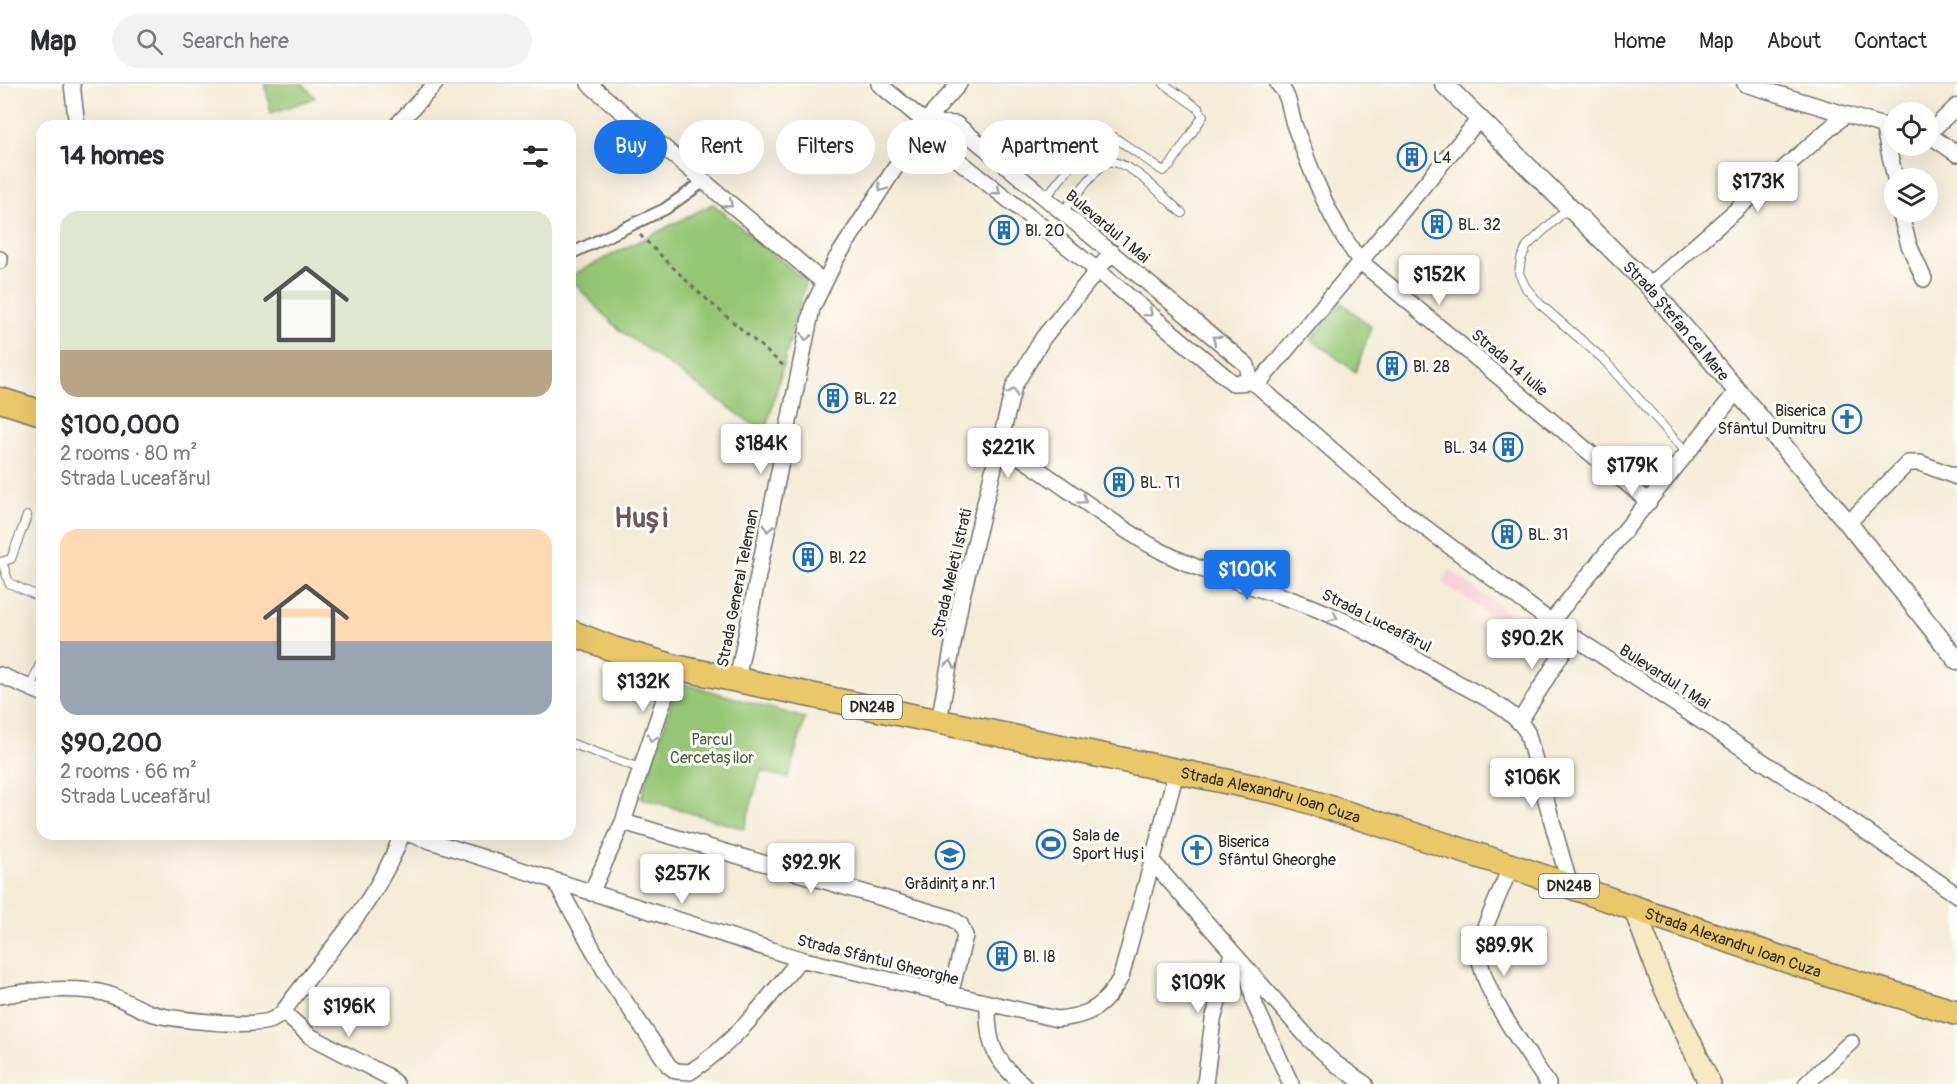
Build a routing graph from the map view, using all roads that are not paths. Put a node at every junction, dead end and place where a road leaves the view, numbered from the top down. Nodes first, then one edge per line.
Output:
1 (72, 84) edge
2 (435, 84) edge
3 (589, 84) edge
4 (879, 84) edge
5 (959, 84) edge
6 (1164, 84) edge
7 (1278, 84) edge
8 (1445, 84) edge
9 (1745, 84) edge
10 (1957, 106) edge
11 (1845, 115) junction
12 (1480, 118) junction
13 (76, 120) edge
14 (402, 120) edge
15 (923, 120) edge
16 (927, 120) edge
17 (1938, 124) edge
18 (1884, 126) edge
19 (967, 133) edge
20 (1938, 141) edge
21 (1957, 154) edge
22 (967, 167) edge
23 (892, 174) edge
24 (703, 182) junction
25 (1046, 197) junction
26 (1569, 207) junction
27 (1063, 211) junction
28 (1182, 213) dead end
29 (1902, 222) edge
30 (576, 251) edge
31 (1112, 252) junction
32 (1360, 262) junction
33 (1097, 270) junction
34 (1924, 279) dead end
35 (823, 282) junction
36 (1649, 286) junction
37 (1254, 384) junction
38 (1737, 391) junction
39 (3, 400) edge
40 (36, 411) edge
41 (999, 444) junction
42 (1688, 454) junction
43 (1957, 477) edge
44 (1649, 502) junction
45 (27, 516) dead end
46 (1848, 523) junction
47 (2, 563) edge
48 (36, 595) edge
49 (1551, 622) junction
50 (576, 634) edge
51 (1572, 637) junction
52 (1957, 660) edge
53 (675, 667) junction
54 (0, 675) edge
55 (737, 680) junction
56 (36, 690) edge
57 (939, 721) junction
58 (1520, 721) junction
59 (576, 746) edge
60 (642, 769) junction
61 (1177, 769) junction
62 (623, 822) junction
63 (400, 840) edge
64 (428, 840) edge
65 (1151, 861) junction
66 (1511, 866) junction
67 (555, 880) junction
68 (1570, 886) junction
69 (591, 893) junction
70 (1957, 895) edge
71 (1634, 908) junction
72 (1232, 953) junction
73 (800, 959) junction
74 (1247, 970) junction
75 (950, 995) junction
76 (0, 996) edge
77 (988, 1004) junction
78 (283, 1012) junction
79 (1957, 1013) edge
80 (1851, 1042) dead end
81 (1002, 1068) junction
82 (396, 1084) edge
83 (1001, 1084) edge
84 (1023, 1084) edge
85 (1205, 1084) edge
86 (1291, 1084) edge
87 (1365, 1084) edge
88 (1548, 1084) edge
89 (1710, 1084) edge
90 (1806, 1084) edge

1 - 13 street
2 - 14 street
3 - 24 street
4 - 15 street, Bulevardul 1 Mai
5 - 16 street, Strada General Teleman
6 - 25 lane
7 - 32 street, Strada 14 Iulie
8 - 12 street, Strada Ștefan cel Mare
9 - 11 street
10 - 17 street
11 - 18 street
11 - 36 street
12 - 26 street, Strada Ștefan cel Mare
12 - 32 street
19 - 25 street, Bulevardul 1 Mai
20 - 21 street
22 -> 33 street, Bulevardul 1 Mai
23 -> 35 street, Strada General Teleman
24 - 30 street
24 -> 35 street
25 - 27 street, Bulevardul 1 Mai
26 - 36 street, Strada Ștefan cel Mare
26 - 42 lane
27 - 28 lane
27 - 31 street, Bulevardul 1 Mai
29 - 34 street
31 - 33 street, Strada Meleti Istrati
37 -> 31 street, Bulevardul 1 Mai
32 - 37 street
32 - 44 street, Strada 14 Iulie
33 -> 37 street, Bulevardul 1 Mai
41 -> 33 street, Strada Meleti Istrati
35 -> 55 street, Strada General Teleman
36 - 38 street, Strada Ștefan cel Mare
37 - 49 street, Bulevardul 1 Mai
38 - 42 street
38 - 46 street, Strada Ștefan cel Mare
39 - 40 highway
57 -> 41 street, Strada Meleti Istrati
41 -> 58 street, Strada Luceafărul
42 - 44 street
43 - 46 street
44 - 49 street
45 - 47 lane
46 - 52 street, Strada Ștefan cel Mare
47 - 48 lane
49 - 51 street, Bulevardul 1 Mai
50 - 53 highway, Strada Alexandru Ioan Cuza / DN24B
51 - 58 street
51 - 70 street, Bulevardul 1 Mai
53 - 55 highway, Strada Alexandru Ioan Cuza / DN24B
53 -> 60 street
54 - 56 street
55 - 57 highway, Strada Alexandru Ioan Cuza / DN24B
57 - 61 highway, Strada Alexandru Ioan Cuza / DN24B
58 - 68 street
59 - 60 lane
60 - 62 street
61 - 65 street, Strada Sfântul Gheorghe
61 - 66 highway, Strada Alexandru Ioan Cuza / DN24B
62 - 69 street
62 - 75 street
63 - 78 street
64 - 67 street, Strada Sfântul Gheorghe
65 - 72 street
65 - 77 street, Strada Sfântul Gheorghe
66 - 68 highway, Strada Alexandru Ioan Cuza / DN24B
66 - 88 street
67 - 69 street, Strada Sfântul Gheorghe
67 - 73 street
68 - 71 highway, Strada Alexandru Ioan Cuza / DN24B
69 - 73 street, Strada Sfântul Gheorghe
71 - 79 highway, Strada Alexandru Ioan Cuza / DN24B
71 - 89 main road
72 - 74 street
72 - 85 street
73 - 75 street, Strada Sfântul Gheorghe
74 - 86 street
74 - 87 street
75 - 77 street, Strada Sfântul Gheorghe
76 - 78 street
77 - 81 street
78 - 82 street
80 - 90 street
81 - 83 street
81 - 84 street

